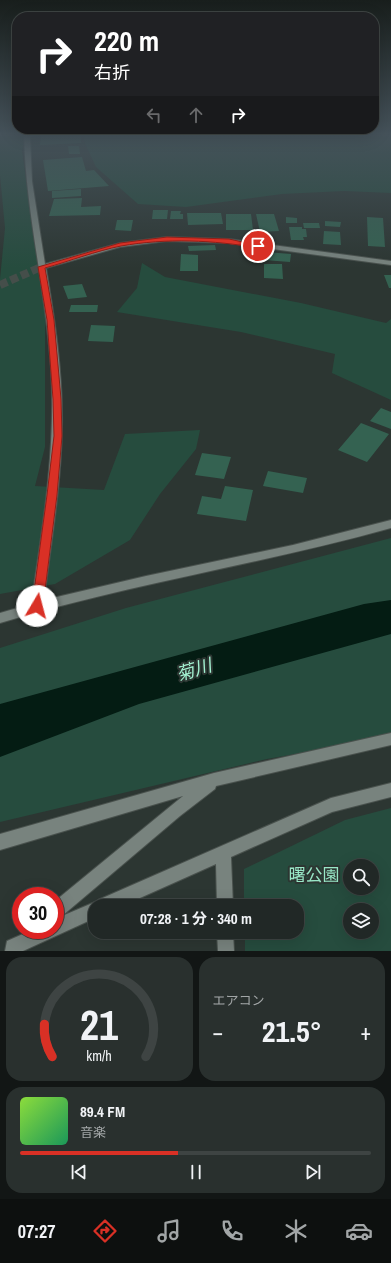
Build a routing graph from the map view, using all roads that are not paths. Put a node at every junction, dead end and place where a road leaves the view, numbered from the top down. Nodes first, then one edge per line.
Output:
1 (30, 179) edge
2 (391, 263) edge
3 (41, 267) junction
4 (391, 524) edge
5 (37, 606) junction
6 (0, 618) edge
7 (391, 739) edge
8 (214, 780) junction
9 (391, 790) edge
10 (0, 842) edge
11 (223, 852) junction
12 (119, 899) edge
13 (225, 899) edge
14 (64, 904) edge
15 (88, 913) edge
16 (64, 924) edge
17 (24, 939) edge
18 (33, 939) edge
19 (225, 939) edge
20 (13, 949) edge
21 (226, 951) edge

1 - 3 street
2 - 3 street
3 - 5 street
4 - 5 street
5 - 6 street
7 - 8 street
8 - 10 street
8 - 14 street
9 - 11 street
11 - 12 street
11 - 13 street
15 - 16 street
17 - 20 street
18 - 20 street
19 - 21 street

